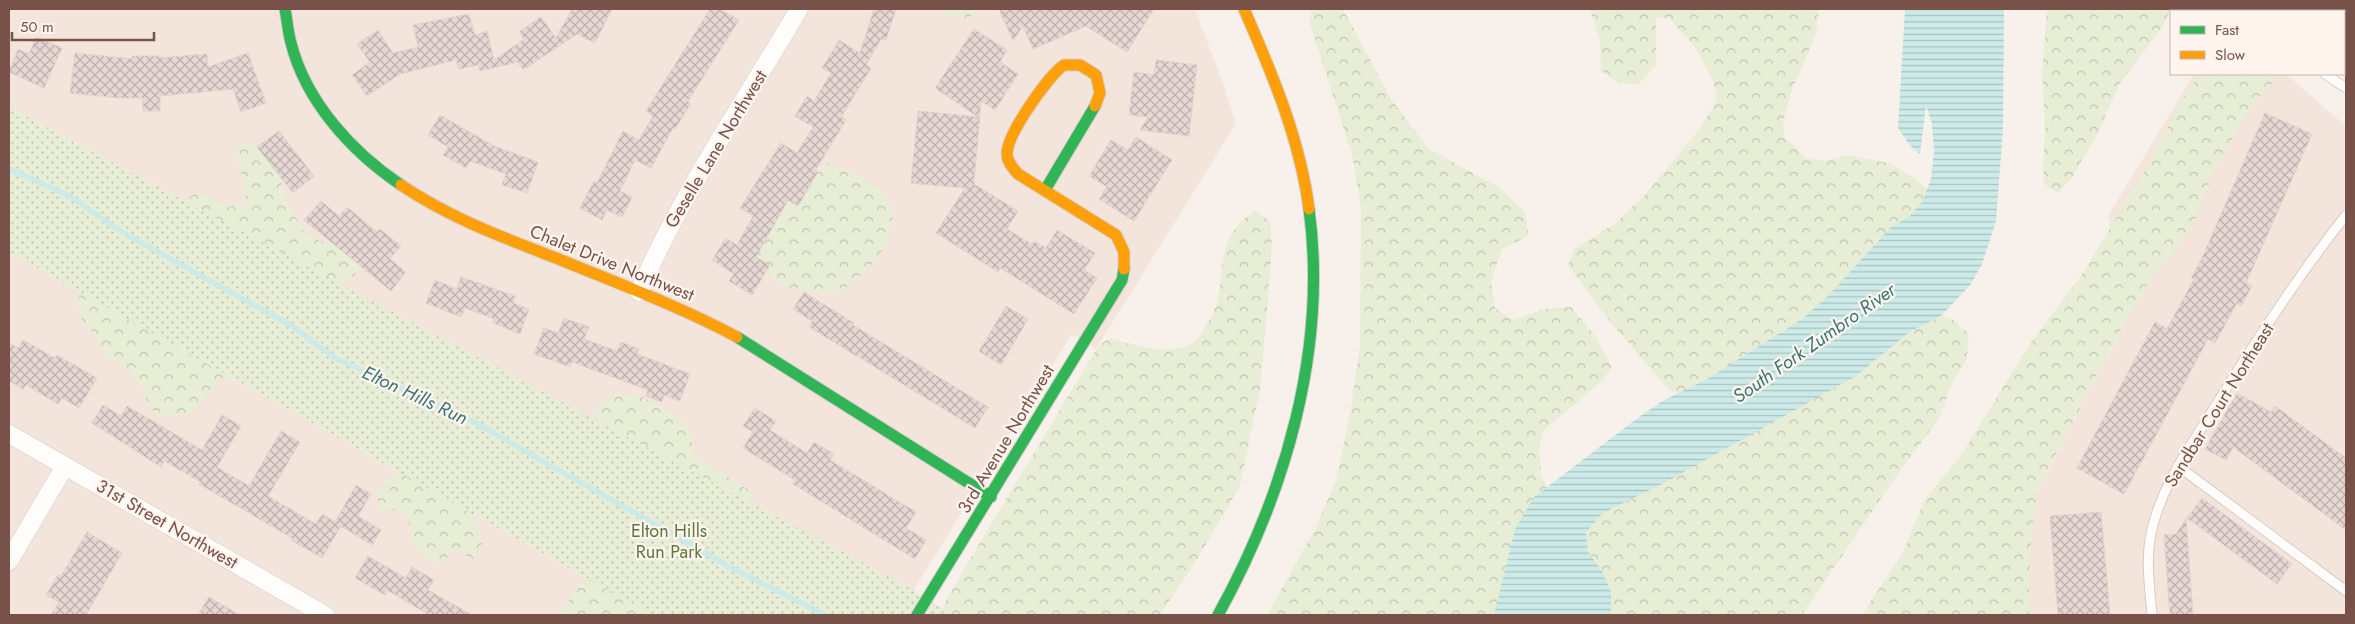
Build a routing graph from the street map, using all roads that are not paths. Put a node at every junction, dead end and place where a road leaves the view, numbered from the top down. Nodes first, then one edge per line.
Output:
1 (285, 9) edge
2 (799, 9) edge
3 (1244, 9) edge
4 (2326, 75) edge
5 (2346, 88) edge
6 (1045, 190) junction
7 (2346, 215) edge
8 (639, 292) junction
9 (9, 434) edge
10 (65, 466) junction
11 (2178, 466) junction
12 (991, 497) junction
13 (9, 562) edge
14 (2346, 591) edge
15 (313, 612) edge
16 (917, 615) edge
17 (1218, 615) edge
18 (2152, 615) edge

1 - 8 street, Chalet Drive Northwest
2 - 8 street, Geselle Lane Northwest
3 - 17 street
4 - 5 lane
6 - 6 street
6 - 12 street, 3rd Avenue Northwest
7 - 11 lane, Sandbar Court Northeast
8 - 12 street, Chalet Drive Northwest
9 - 10 street, 31st Street Northwest
10 - 13 street
10 - 15 street, 31st Street Northwest
11 - 14 lane
11 - 18 lane, Sandbar Court Northeast
12 - 16 street, 3rd Avenue Northwest

